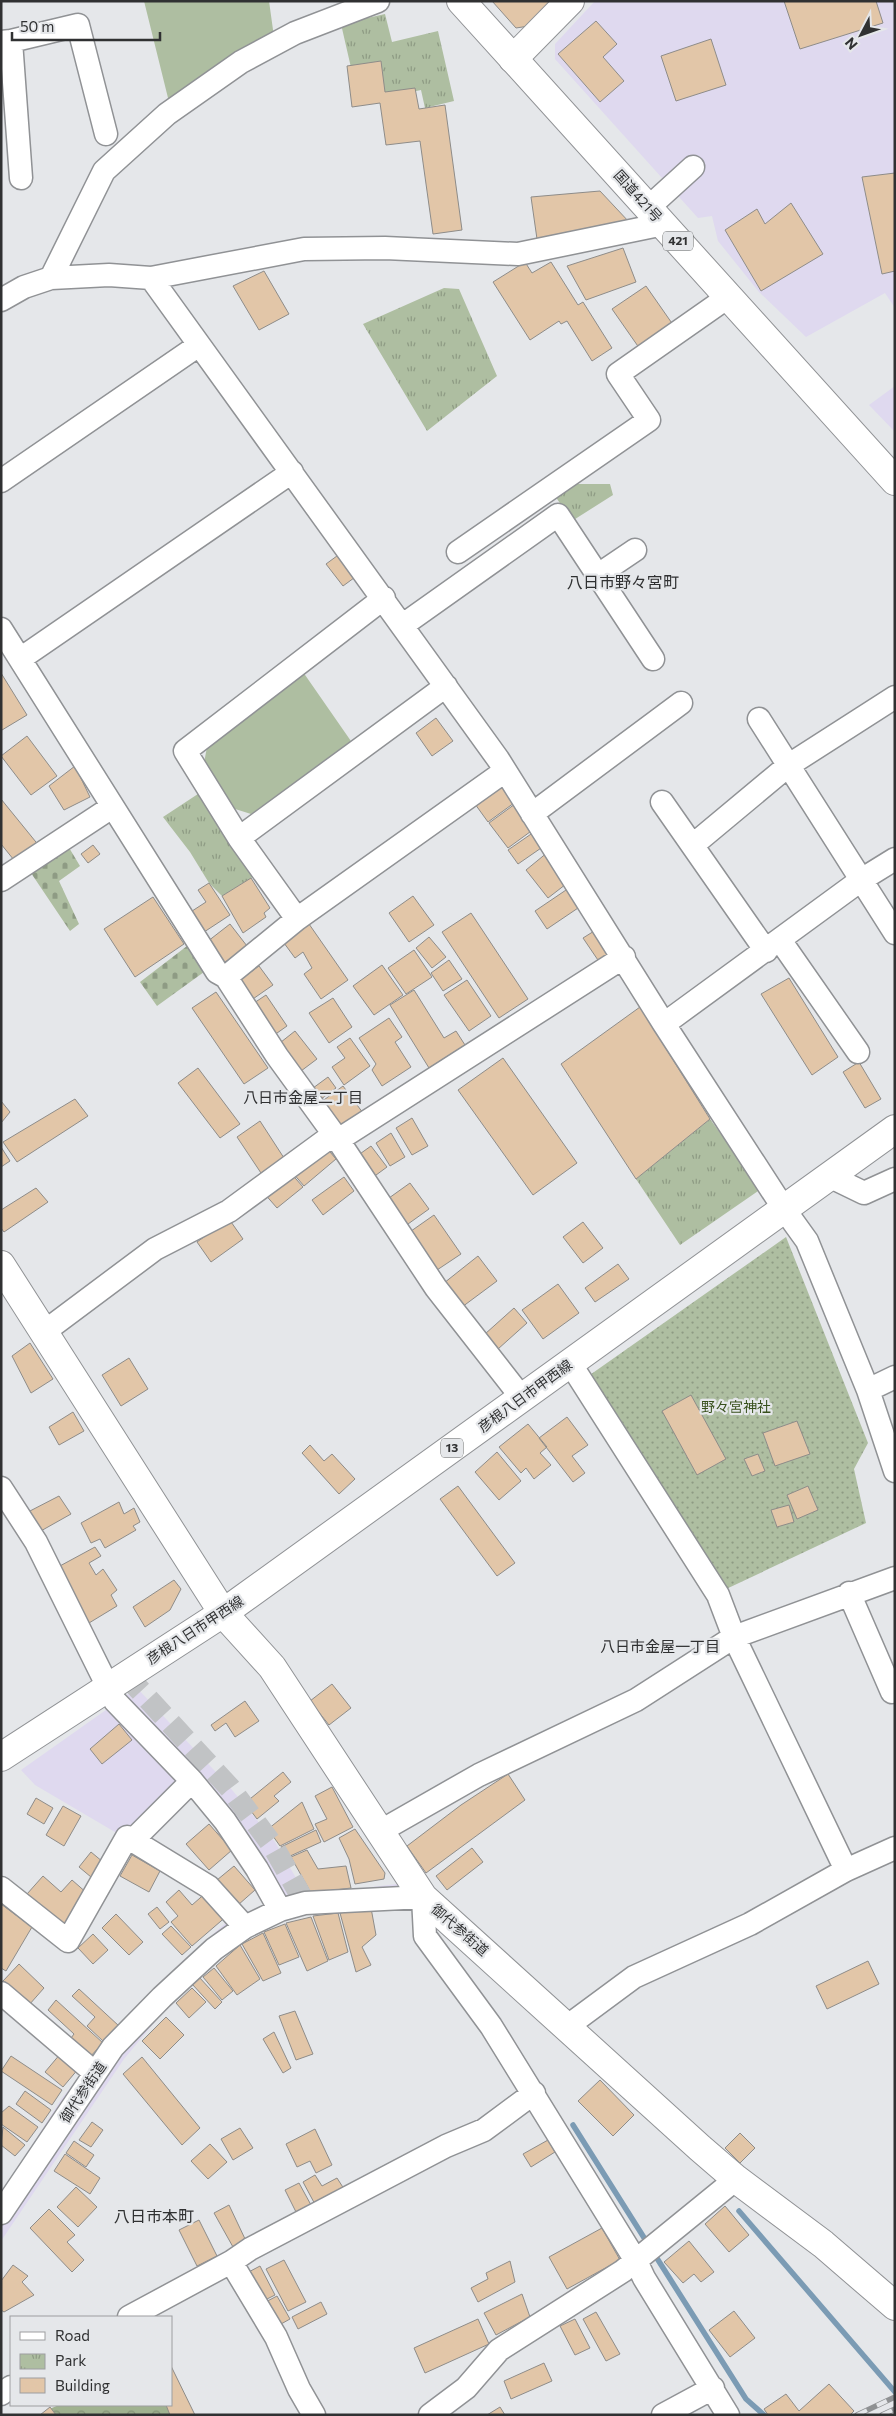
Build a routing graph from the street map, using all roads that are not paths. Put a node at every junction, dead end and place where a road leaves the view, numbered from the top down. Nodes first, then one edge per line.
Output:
1 (378, 1) edge
2 (461, 1) edge
3 (570, 1) edge
4 (6, 41) edge
5 (513, 59) junction
6 (106, 134) dead end
7 (693, 167) dead end
8 (21, 178) dead end
9 (656, 216) junction
10 (51, 278) junction
11 (151, 278) junction
12 (728, 297) junction
13 (1, 300) edge
14 (199, 345) junction
15 (292, 472) junction
16 (1, 481) edge
17 (895, 481) edge
18 (635, 550) dead end
19 (458, 552) dead end
20 (598, 575) junction
21 (384, 598) junction
22 (403, 626) junction
23 (1, 629) edge
24 (654, 659) dead end
25 (20, 660) junction
26 (446, 686) junction
27 (895, 697) edge
28 (681, 703) dead end
29 (759, 719) dead end
30 (789, 765) junction
31 (505, 771) junction
32 (662, 802) dead end
33 (112, 807) junction
34 (532, 814) junction
35 (240, 838) junction
36 (693, 845) junction
37 (895, 859) edge
38 (1, 880) edge
39 (861, 880) junction
40 (297, 919) junction
41 (895, 934) edge
42 (773, 945) junction
43 (624, 957) junction
44 (226, 977) junction
45 (664, 1024) junction
46 (858, 1052) dead end
47 (895, 1129) edge
48 (338, 1140) junction
49 (829, 1176) junction
50 (895, 1179) edge
51 (784, 1209) junction
52 (1, 1265) edge
53 (44, 1332) junction
54 (570, 1363) junction
55 (895, 1376) edge
56 (868, 1390) junction
57 (522, 1398) junction
58 (895, 1471) edge
59 (1, 1488) edge
60 (895, 1578) edge
61 (849, 1593) junction
62 (223, 1613) junction
63 (734, 1637) junction
64 (108, 1687) junction
65 (892, 1692) dead end
66 (1, 1757) edge
67 (192, 1781) junction
68 (379, 1832) junction
69 (132, 1841) junction
70 (895, 1848) edge
71 (846, 1870) junction
72 (1, 1888) edge
73 (423, 1898) junction
74 (280, 1910) junction
75 (246, 1927) junction
76 (1, 1993) edge
77 (565, 2028) junction
78 (96, 2073) junction
79 (534, 2093) junction
80 (736, 2179) junction
81 (1, 2213) edge
82 (636, 2261) junction
83 (231, 2262) junction
84 (895, 2306) edge
85 (131, 2316) edge
86 (713, 2388) junction
87 (314, 2415) edge
88 (430, 2415) edge
89 (663, 2415) edge
90 (728, 2415) edge

1 - 10 street
2 - 5 main road, 国道421号 / 421
3 - 5 main road
4 - 6 street
4 - 8 street
5 - 9 main road, 国道421号 / 421
7 - 9 street
9 - 11 street
9 - 12 main road, 国道421号 / 421
10 - 11 street
10 - 13 street
11 - 14 street
12 - 17 main road, 国道421号 / 421
12 - 19 street
14 - 15 street
14 - 16 street
15 - 21 street
15 - 25 street
18 - 20 street
20 - 22 street
20 - 24 street
21 - 22 street
21 - 35 street
22 - 26 street
23 - 25 street
25 - 33 street
26 - 31 street
26 - 35 street
27 - 30 street
28 - 34 street
29 - 30 street
30 - 36 street
30 - 39 street
31 - 34 street
31 - 40 street
32 - 36 street
33 - 38 street
33 - 44 street
34 - 43 street
35 - 40 street
36 - 42 street
37 - 39 street
39 - 41 street
39 - 42 street
40 - 44 street
42 - 45 street
42 - 46 street
43 - 45 street
43 - 48 street
44 - 48 street
45 - 51 street
47 - 49 main road, 彦根八日市甲西線 / 13
48 - 53 street
48 - 57 street
49 - 50 street
49 - 51 main road, 彦根八日市甲西線 / 13
51 - 54 main road, 彦根八日市甲西線 / 13
51 - 56 street
52 - 53 main road
53 - 62 main road
54 - 57 main road, 彦根八日市甲西線 / 13
54 - 63 street
55 - 56 street
56 - 58 street
57 - 62 main road, 彦根八日市甲西線 / 13
59 - 64 street
60 - 61 street
61 - 63 street
61 - 65 street
62 - 64 main road, 彦根八日市甲西線 / 13
62 - 68 main road
63 - 68 street
63 - 71 street
64 - 66 main road, 彦根八日市甲西線 / 13
64 - 67 street
67 - 69 street
67 - 74 street
68 - 73 main road
69 - 72 street
69 - 75 street
70 - 71 street
71 - 77 street
73 - 74 street, 御代参街道
73 - 77 main road, 御代参街道
73 - 79 street
74 - 75 street, 御代参街道
75 - 78 street, 御代参街道
76 - 78 street
77 - 80 main road, 御代参街道
78 - 81 street, 御代参街道
79 - 82 street
79 - 83 street
80 - 82 street
80 - 84 main road, 御代参街道
82 - 86 street
82 - 88 street
83 - 85 street
83 - 87 street
86 - 89 street
86 - 90 street

